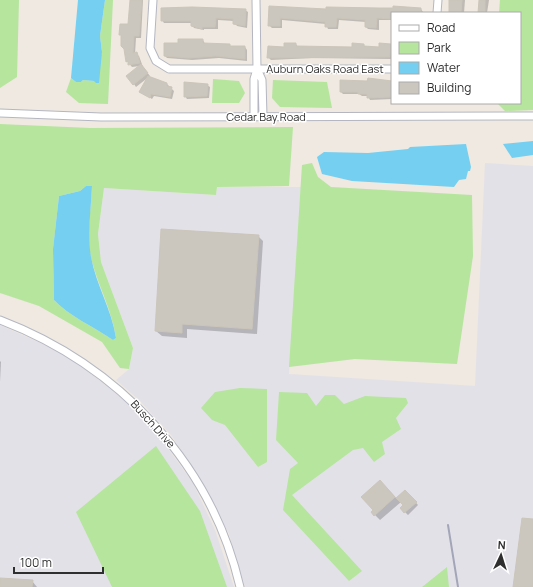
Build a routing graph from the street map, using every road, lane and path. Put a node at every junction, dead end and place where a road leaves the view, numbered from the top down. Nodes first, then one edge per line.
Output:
1 (152, 0) edge
2 (256, 0) edge
3 (438, 0) edge
4 (437, 12) edge
5 (257, 69) junction
6 (391, 69) edge
7 (0, 113) edge
8 (254, 116) junction
9 (263, 116) junction
10 (533, 116) edge
11 (0, 320) edge
12 (240, 587) edge

1 - 5 street, Auburn Oaks Road East
2 - 5 street
3 - 4 street
5 - 6 street, Auburn Oaks Road East
5 - 8 street
5 - 9 street
7 - 8 street, Cedar Bay Road
8 - 9 street, Cedar Bay Road
9 - 10 street, Cedar Bay Road
11 - 12 street, Busch Drive

